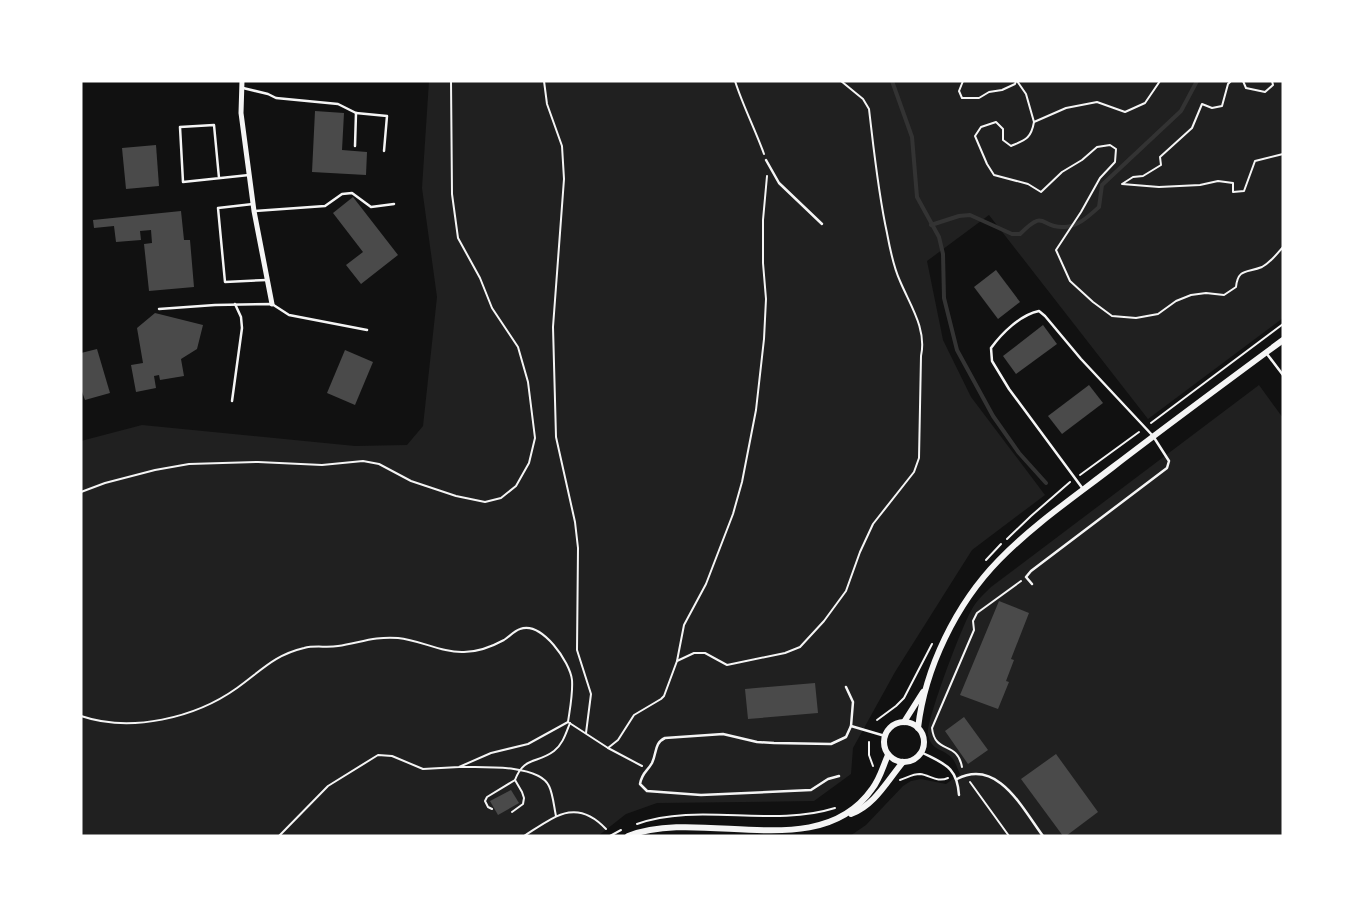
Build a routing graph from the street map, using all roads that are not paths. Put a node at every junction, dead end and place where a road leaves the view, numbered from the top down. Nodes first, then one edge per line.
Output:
1 (242, 84) edge
2 (356, 113) junction
3 (355, 146) dead end
4 (384, 151) dead end
5 (766, 160) road end
6 (249, 175) junction
7 (219, 178) junction
8 (253, 204) junction
9 (394, 204) dead end
10 (254, 211) junction
11 (822, 224) dead end
12 (267, 280) junction
13 (235, 304) junction
14 (272, 304) junction
15 (159, 309) dead end
16 (367, 330) dead end
17 (1283, 340) edge
18 (1266, 352) junction
19 (1283, 375) edge
20 (232, 401) dead end
21 (1153, 436) junction
22 (1083, 490) junction
23 (1032, 584) dead end
24 (846, 687) dead end
25 (926, 687) junction
26 (904, 722) junction
27 (851, 726) junction
28 (918, 728) junction
29 (885, 736) junction
30 (921, 752) junction
31 (888, 755) junction
32 (902, 762) junction
33 (839, 776) dead end
34 (957, 779) junction
35 (958, 795) dead end
36 (845, 816) junction
37 (628, 836) edge
38 (1043, 836) edge

1 - 2 lane
1 - 6 street
2 - 3 lane
2 - 4 lane
5 - 11 lane
6 - 7 lane
6 - 8 street
7 - 7 lane
8 - 10 street
8 - 12 lane
9 - 10 lane
10 - 12 street
12 - 14 street
13 - 14 lane
13 - 15 lane
13 - 20 lane
14 - 16 lane
17 - 18 street
18 - 19 lane
18 - 21 street
21 - 22 street
21 - 22 lane
21 - 23 lane
22 - 25 street
24 - 27 lane
25 - 26 street
25 - 28 street
26 - 28 street
26 - 29 street
27 - 29 lane
27 - 33 lane
28 - 30 street
29 - 31 street
30 - 32 street
30 - 34 lane
31 - 32 street
31 - 36 street
32 - 36 street
34 - 35 lane
34 - 38 lane
36 - 37 street

